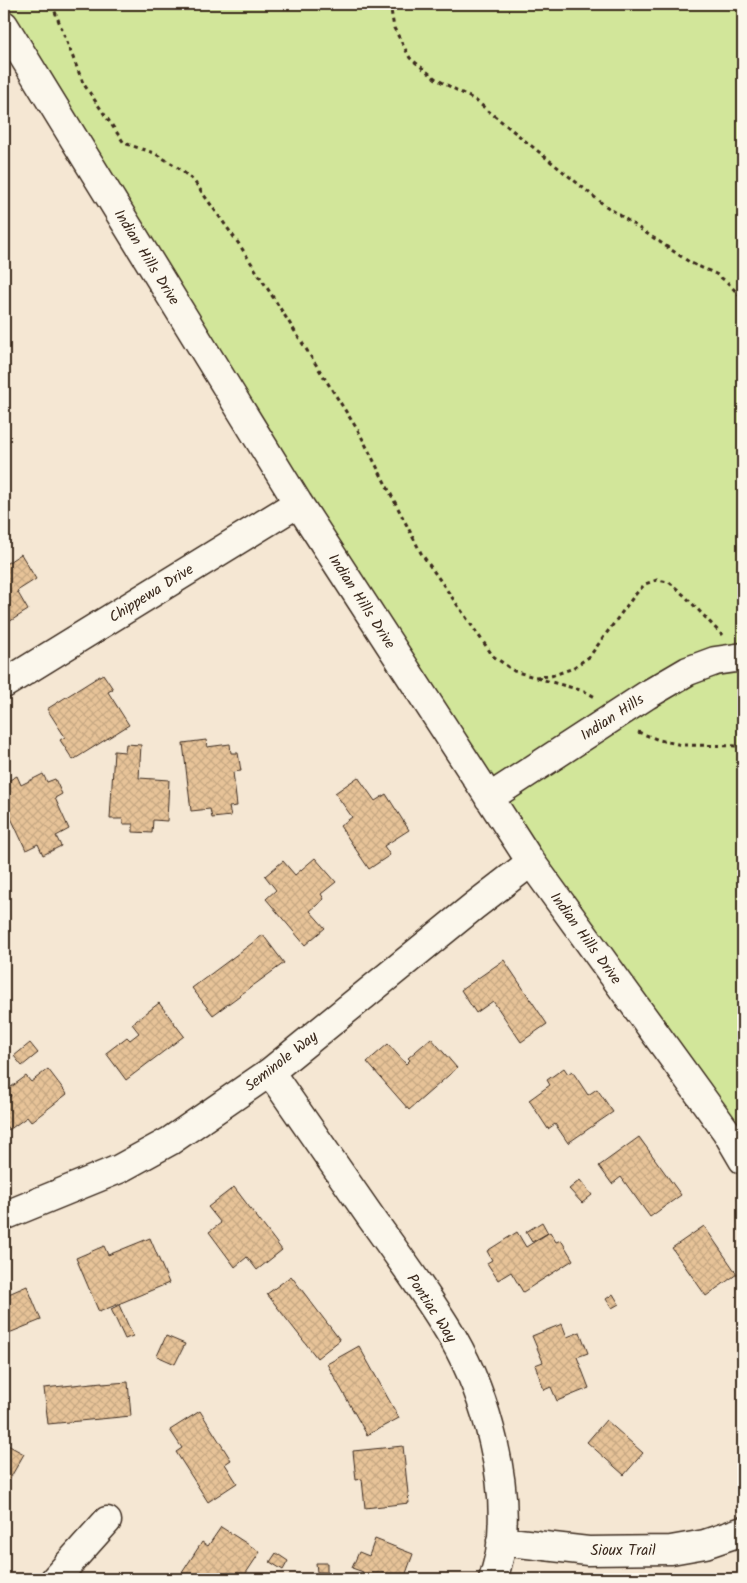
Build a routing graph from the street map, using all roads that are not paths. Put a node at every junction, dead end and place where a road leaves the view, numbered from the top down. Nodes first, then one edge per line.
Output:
1 (4, 25) edge
2 (298, 503) junction
3 (736, 649) edge
4 (4, 684) edge
5 (490, 798) junction
6 (532, 862) junction
7 (270, 1072) junction
8 (743, 1160) edge
9 (4, 1216) edge
10 (106, 1521) dead end
11 (743, 1531) edge
12 (501, 1541) junction
13 (54, 1579) edge
14 (494, 1579) edge

1 - 2 street, Indian Hills Drive
2 - 4 street, Chippewa Drive
2 - 5 street, Indian Hills Drive
3 - 5 street, Indian Hills
5 - 6 street, Indian Hills Drive
6 - 7 street, Seminole Way
6 - 8 street, Indian Hills Drive
7 - 9 street, Seminole Way
7 - 12 street, Pontiac Way
10 - 13 street
11 - 12 street, Sioux Trail
12 - 14 street, Pontiac Way

